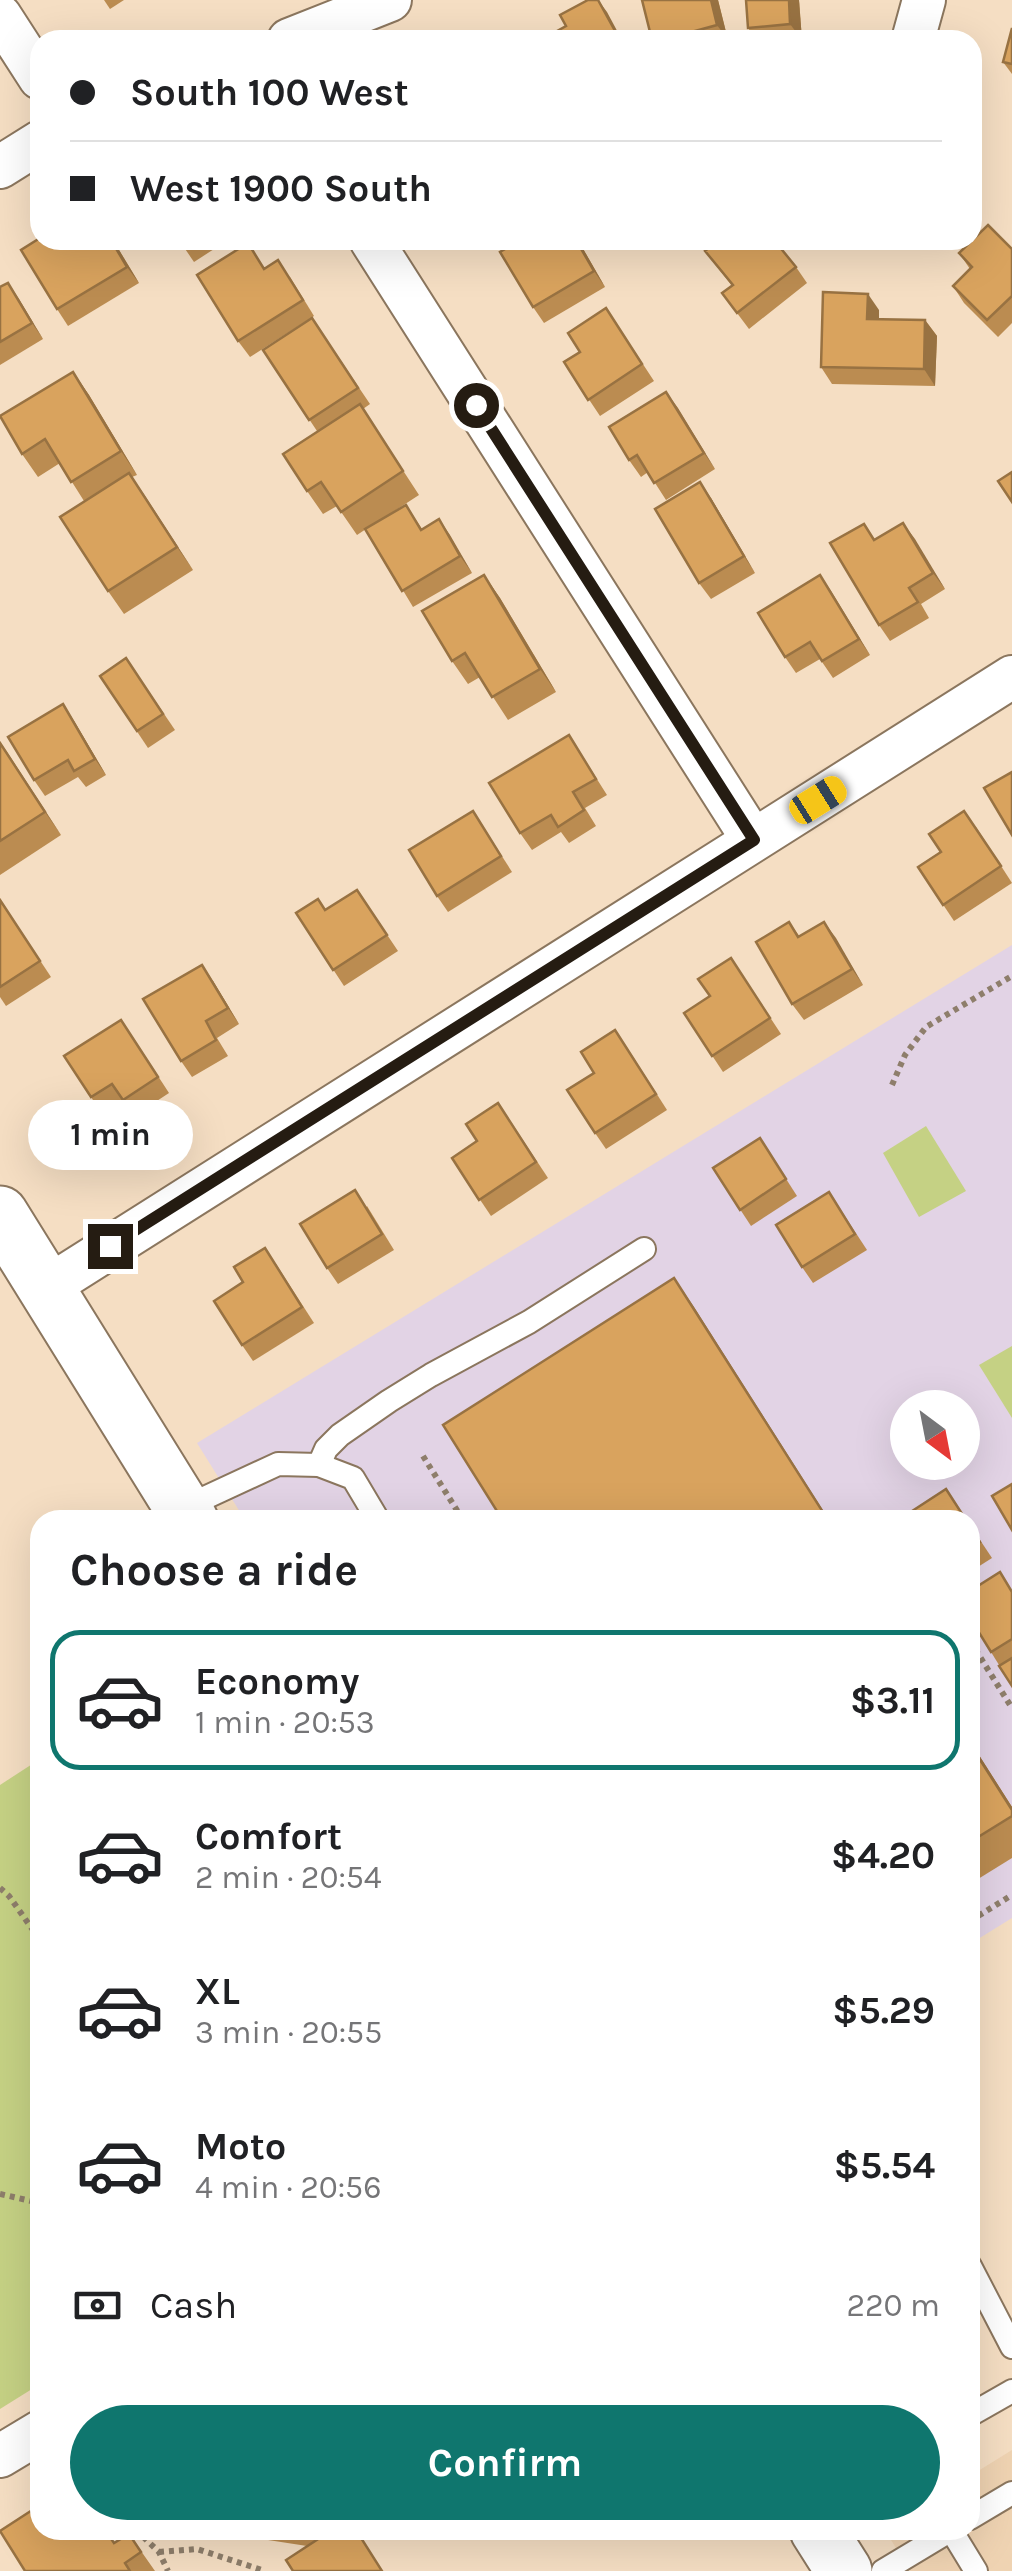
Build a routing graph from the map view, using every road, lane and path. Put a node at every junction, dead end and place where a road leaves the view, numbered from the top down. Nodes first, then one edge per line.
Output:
1 (390, 0) edge
2 (924, 0) edge
3 (0, 16) edge
4 (314, 30) edge
5 (916, 30) edge
6 (30, 62) edge
7 (30, 148) edge
8 (0, 167) edge
9 (378, 250) edge
10 (1012, 677) edge
11 (754, 840) junction
12 (1012, 976) edge
13 (892, 1085) dead end
14 (0, 1214) edge
15 (644, 1249) dead end
16 (46, 1288) junction
17 (422, 1456) dead end
18 (320, 1464) junction
19 (184, 1510) edge
20 (193, 1510) edge
21 (372, 1510) edge
22 (457, 1510) edge
23 (980, 1656) edge
24 (1012, 1708) edge
25 (0, 1888) edge
26 (1012, 1895) edge
27 (980, 1915) edge
28 (30, 1926) edge
29 (0, 2194) edge
30 (30, 2201) edge
31 (980, 2285) edge
32 (1012, 2347) edge
33 (1012, 2391) edge
34 (980, 2409) edge
35 (30, 2438) edge
36 (0, 2456) edge
37 (1012, 2492) edge
38 (980, 2512) edge
39 (146, 2540) edge
40 (824, 2540) edge
41 (934, 2540) edge
42 (957, 2540) edge
43 (159, 2552) junction
44 (168, 2571) edge
45 (266, 2571) edge
46 (844, 2571) edge
47 (883, 2571) edge
48 (976, 2571) edge

1 - 4 street
2 - 5 street
3 - 6 street
7 - 8 street
9 - 11 street
10 - 11 street
11 - 16 street
12 - 13 path
14 - 16 street
15 - 18 lane
16 - 19 street
17 - 22 path
18 - 20 lane
18 - 21 lane
23 - 24 path
25 - 28 path
26 - 27 path
29 - 30 path
31 - 32 lane
33 - 34 lane
35 - 36 street
37 - 38 lane
39 - 43 path
40 - 46 street
41 - 47 lane
42 - 48 lane
43 - 44 path
43 - 45 path

